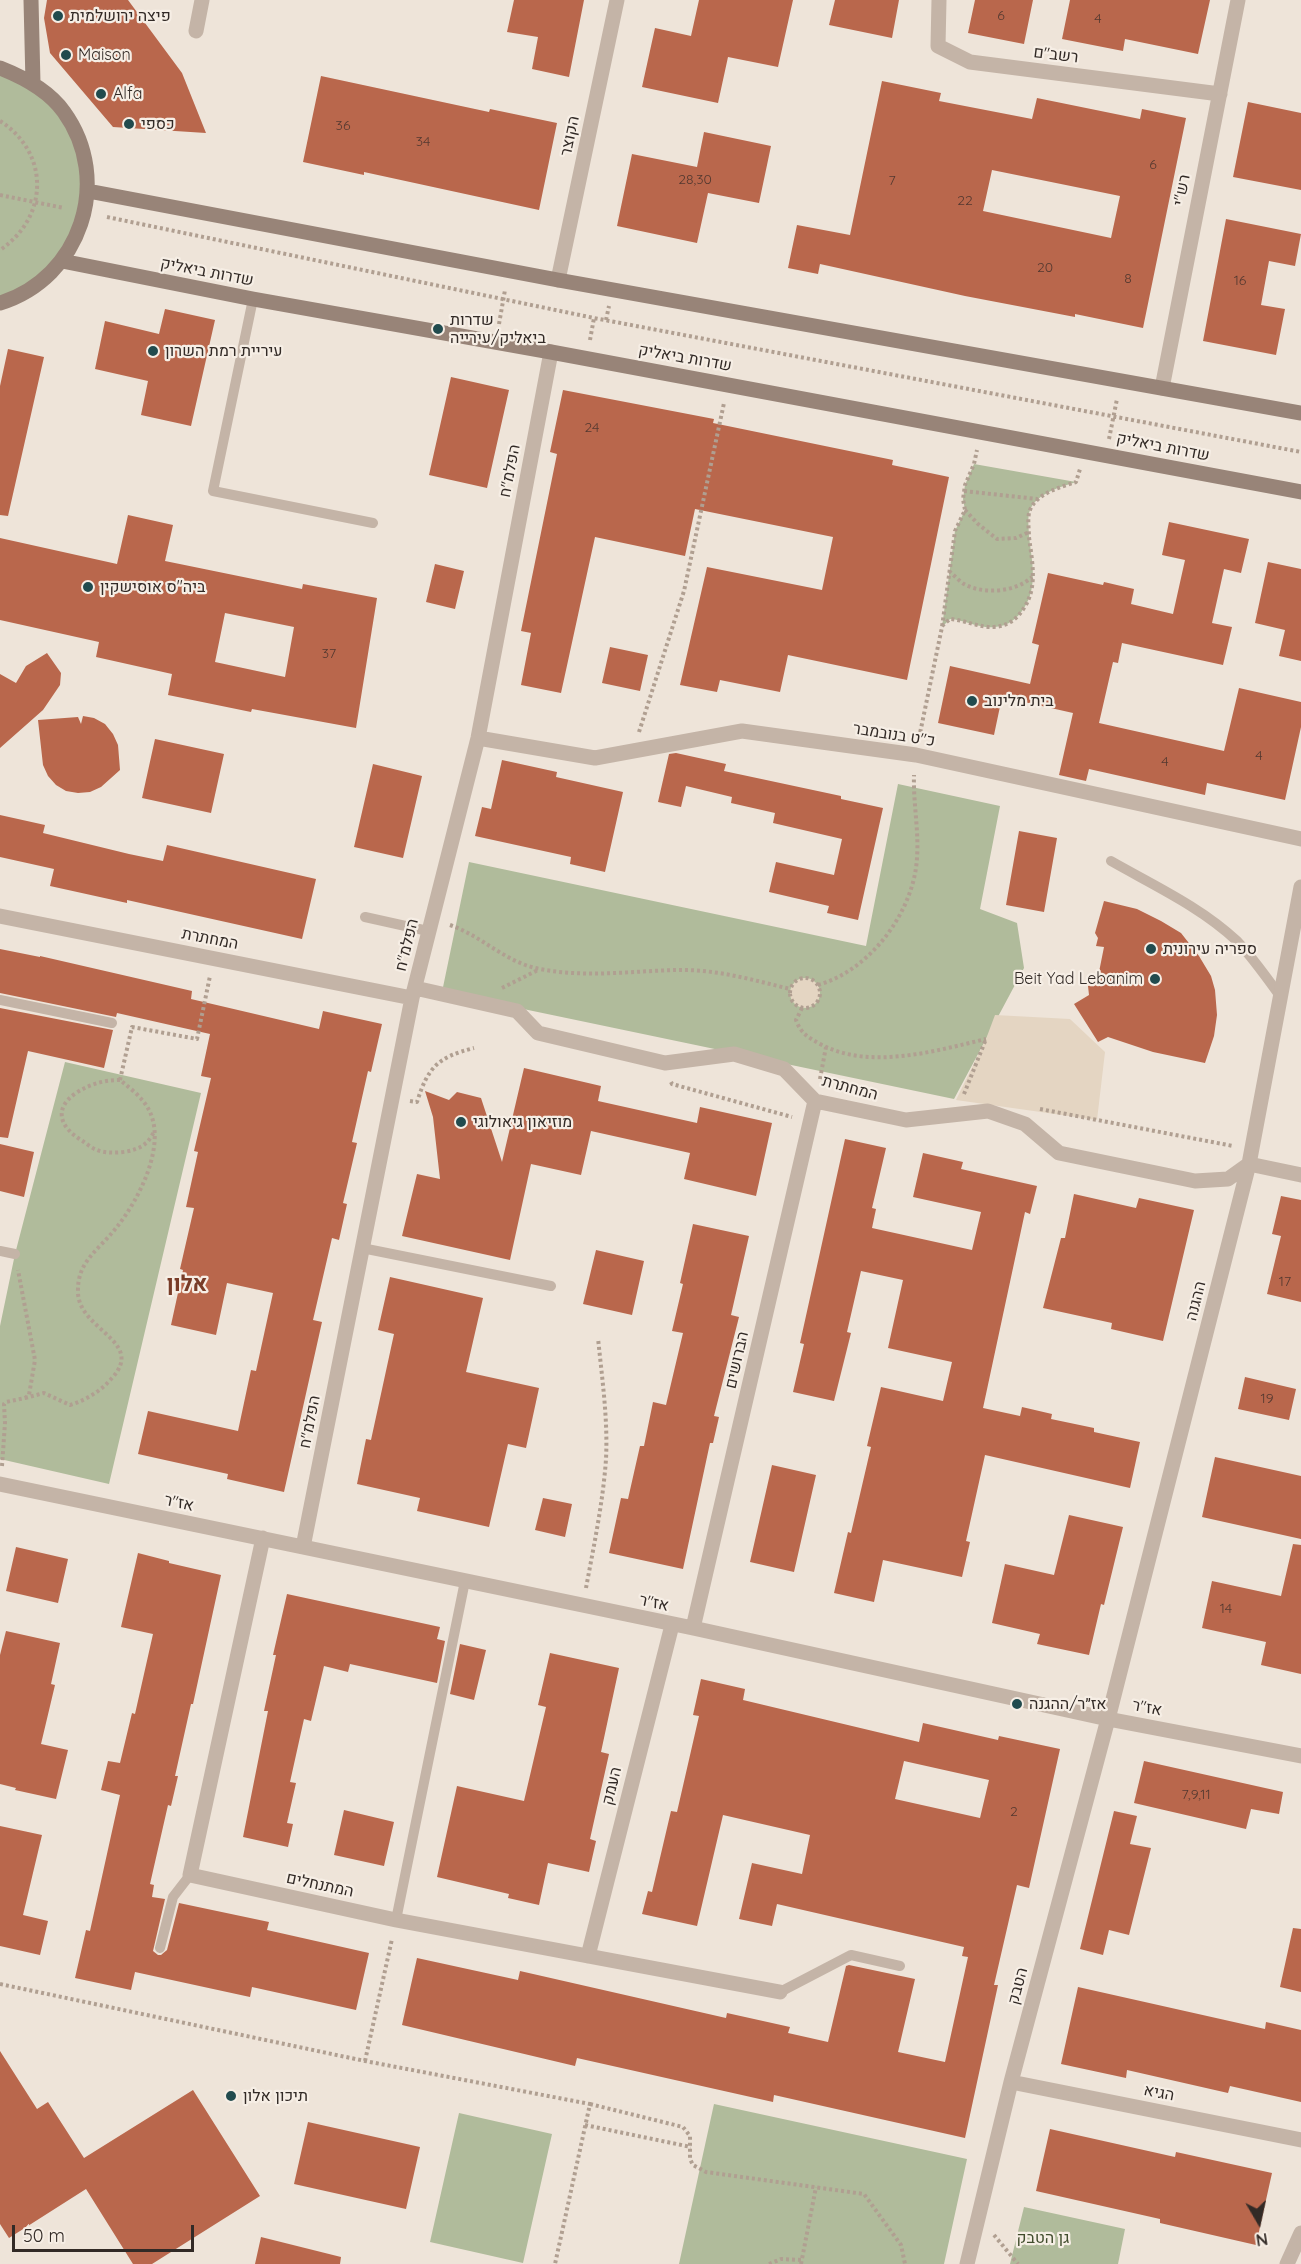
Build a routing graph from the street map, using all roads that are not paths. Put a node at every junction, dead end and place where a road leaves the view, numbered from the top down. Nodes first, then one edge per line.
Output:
1 (31, 0) edge
2 (202, 0) edge
3 (617, 0) edge
4 (939, 0) edge
5 (1238, 0) edge
6 (196, 31) dead end
7 (0, 68) edge
8 (33, 83) junction
9 (1220, 94) junction
10 (88, 191) junction
11 (62, 261) junction
12 (558, 280) junction
13 (253, 299) junction
14 (0, 303) edge
15 (551, 352) junction
16 (1162, 388) junction
17 (1301, 413) edge
18 (1301, 492) edge
19 (372, 523) dead end
20 (478, 738) junction
21 (1301, 839) edge
22 (1110, 861) dead end
23 (1301, 887) edge
24 (0, 916) edge
25 (365, 917) dead end
26 (430, 925) junction
27 (413, 993) junction
28 (1280, 996) junction
29 (0, 1000) edge
30 (112, 1023) dead end
31 (815, 1101) junction
32 (1250, 1157) junction
33 (1301, 1175) edge
34 (362, 1248) junction
35 (0, 1251) edge
36 (15, 1254) road end
37 (551, 1286) dead end
38 (1, 1484) edge
39 (263, 1538) junction
40 (303, 1548) junction
41 (465, 1581) junction
42 (672, 1625) junction
43 (693, 1628) junction
44 (1108, 1719) junction
45 (1301, 1756) edge
46 (190, 1875) junction
47 (396, 1920) junction
48 (160, 1948) dead end
49 (588, 1956) junction
50 (900, 1966) dead end
51 (780, 1992) joint
52 (1011, 2082) junction
53 (1301, 2140) edge
54 (1301, 2233) edge
55 (967, 2264) edge
56 (1287, 2264) edge

1 - 8 street
2 - 6 street
3 - 12 street, הקוצר
4 - 9 street, רשב"ם
5 - 9 street, רש"י
7 - 8 street
8 - 10 street
9 - 16 street, רש"י
10 - 11 street
10 - 12 street
11 - 13 street, שדרות ביאליק
11 - 14 street
12 - 16 street
13 - 15 street, שדרות ביאליק
13 - 19 lane
15 - 18 street, שדרות ביאליק
15 - 20 street, הפלמ"ח
16 - 17 street
20 - 21 street, כ"ט בנובמבר
20 - 26 street, הפלמ"ח
22 - 28 lane
23 - 28 street, ההגנה
24 - 27 street, המחתרת
25 - 26 lane
26 - 27 street, הפלמ"ח
27 - 31 street, המחתרת
27 - 34 street, הפלמ"ח
28 - 32 street, ההגנה
29 - 30 lane
31 - 32 street, המחתרת
31 - 43 street, הברושים
32 - 33 street
32 - 44 street, ההגנה
34 - 37 lane
34 - 40 street, הפלמ"ח
35 - 36 lane
38 - 39 street, אז"ר
39 - 40 street, אז"ר
39 - 46 street
40 - 41 street, אז"ר
41 - 42 street, אז"ר
41 - 47 lane
42 - 43 street, אז"ר
42 - 49 street, העמק
43 - 44 street, אז"ר
44 - 45 street, אז"ר
44 - 52 street, הטבק
46 - 47 street, המתנחלים
46 - 48 lane
47 - 49 street, המתנחלים
49 - 51 street, המתנחלים
50 - 51 lane
52 - 53 street, הגיא
52 - 55 street, הטבק
54 - 56 street

